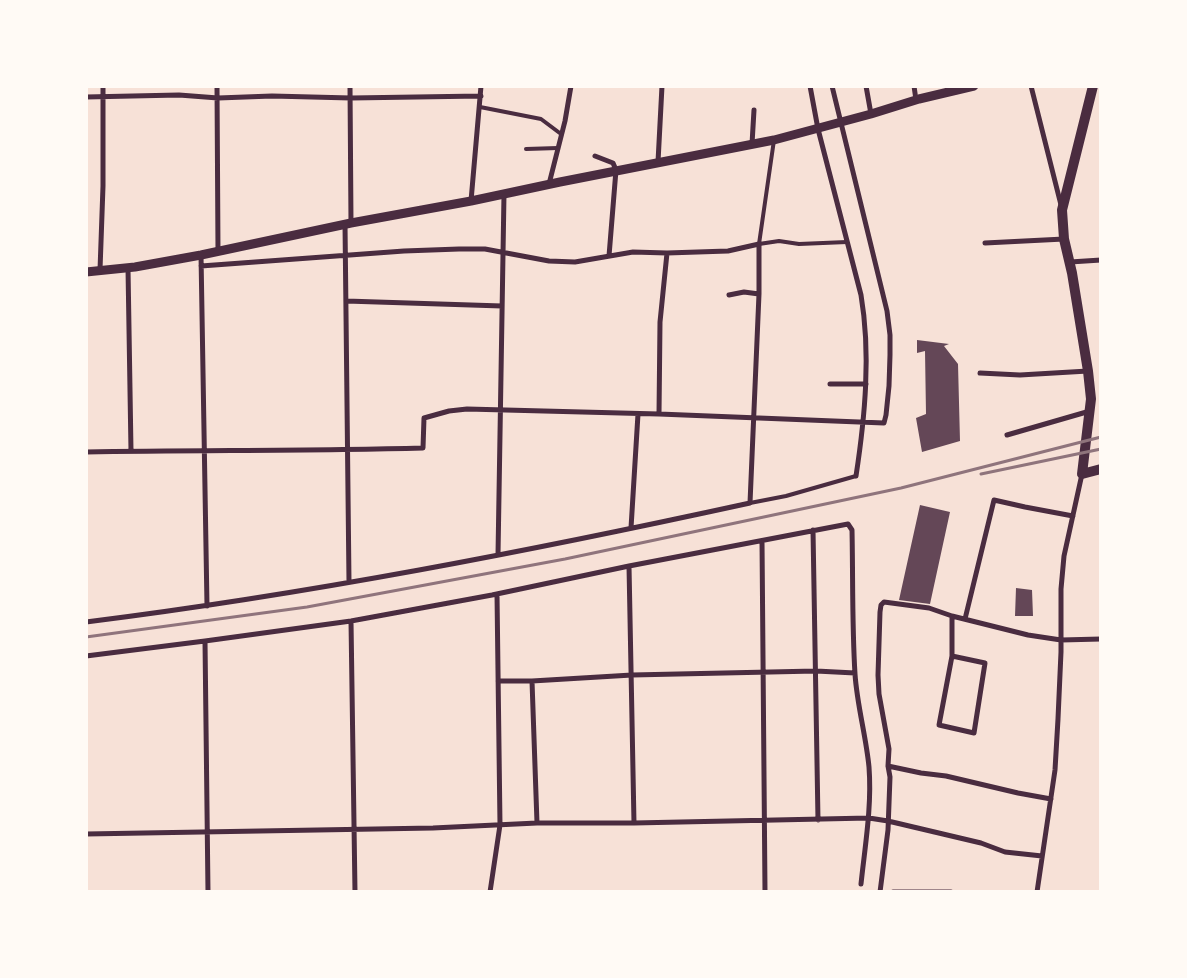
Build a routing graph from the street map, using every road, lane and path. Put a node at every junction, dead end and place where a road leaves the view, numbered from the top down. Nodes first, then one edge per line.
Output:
1 (103, 86) edge
2 (218, 86) edge
3 (350, 86) edge
4 (481, 86) edge
5 (571, 86) edge
6 (662, 86) edge
7 (810, 86) edge
8 (832, 86) edge
9 (866, 86) edge
10 (914, 86) edge
11 (974, 86) edge
12 (1031, 86) edge
13 (1093, 86) edge
14 (481, 96) junction
15 (86, 97) edge
16 (103, 97) junction
17 (218, 98) junction
18 (350, 98) junction
19 (916, 100) junction
20 (480, 107) junction
21 (754, 110) dead end
22 (871, 114) junction
23 (841, 123) junction
24 (818, 129) junction
25 (562, 134) junction
26 (774, 140) junction
27 (752, 144) junction
28 (558, 148) junction
29 (526, 149) dead end
30 (595, 156) dead end
31 (658, 162) junction
32 (616, 170) junction
33 (549, 184) junction
34 (504, 194) junction
35 (471, 201) junction
36 (1062, 210) junction
37 (348, 224) junction
38 (1064, 239) junction
39 (847, 242) junction
40 (985, 243) dead end
41 (759, 244) junction
42 (218, 251) junction
43 (504, 252) junction
44 (667, 253) junction
45 (201, 255) junction
46 (345, 256) junction
47 (609, 256) junction
48 (1101, 260) edge
49 (1069, 262) junction
50 (201, 266) junction
51 (128, 268) junction
52 (100, 270) junction
53 (86, 272) edge
54 (759, 294) junction
55 (729, 295) dead end
56 (346, 301) junction
57 (502, 306) junction
58 (1088, 370) junction
59 (980, 373) dead end
60 (830, 384) dead end
61 (866, 384) junction
62 (501, 410) junction
63 (1090, 411) junction
64 (638, 414) junction
65 (659, 414) junction
66 (754, 418) junction
67 (863, 423) junction
68 (1007, 435) dead end
69 (205, 450) junction
70 (348, 450) junction
71 (131, 451) junction
72 (86, 452) edge
73 (1101, 470) edge
74 (1082, 474) junction
75 (856, 476) joint
76 (750, 503) junction
77 (1073, 516) junction
78 (631, 528) junction
79 (813, 530) junction
80 (762, 541) junction
81 (498, 555) junction
82 (629, 566) junction
83 (349, 582) junction
84 (497, 594) junction
85 (207, 606) junction
86 (952, 616) junction
87 (352, 620) junction
88 (965, 620) junction
89 (86, 622) edge
90 (1101, 639) edge
91 (1061, 640) junction
92 (205, 641) junction
93 (86, 656) edge
94 (952, 656) junction
95 (816, 671) junction
96 (763, 673) junction
97 (855, 673) junction
98 (632, 675) junction
99 (498, 681) junction
100 (532, 681) junction
101 (888, 766) junction
102 (1051, 799) junction
103 (869, 818) junction
104 (765, 820) junction
105 (818, 820) junction
106 (888, 821) junction
107 (537, 823) junction
108 (634, 823) junction
109 (500, 825) junction
110 (354, 829) junction
111 (208, 832) junction
112 (86, 834) edge
113 (1042, 856) junction
114 (861, 884) dead end
115 (880, 891) edge
116 (208, 892) edge
117 (355, 892) edge
118 (490, 892) edge
119 (765, 892) edge
120 (892, 892) edge
121 (951, 892) edge
122 (1037, 892) edge

1 - 16 street
2 - 17 street
3 - 18 street
4 - 14 street
5 - 25 street
6 - 31 street
7 - 24 street
8 - 23 street
9 - 22 street
10 - 19 street
11 - 19 street
12 - 36 street
13 - 36 main road
14 - 18 street
14 - 20 street
15 - 16 street
16 - 17 street
16 - 52 street
17 - 18 street
17 - 42 street
18 - 37 street
19 - 22 street
20 - 25 lane
20 - 35 street
21 - 27 street
22 - 23 street
23 - 24 street
23 - 67 street
24 - 26 street
24 - 39 street
25 - 28 street
26 - 27 street
26 - 41 lane
27 - 31 street
28 - 29 lane
28 - 33 street
30 - 32 street
31 - 32 street
32 - 33 street
32 - 47 street
33 - 34 street
34 - 35 street
34 - 43 street
35 - 37 street
36 - 38 main road
37 - 42 street
37 - 46 street
38 - 40 street
38 - 49 main road
39 - 41 lane
39 - 61 street
41 - 44 street
41 - 54 street
42 - 45 street
43 - 46 street
43 - 47 street
43 - 57 street
44 - 47 street
44 - 65 street
45 - 50 street
45 - 51 street
46 - 50 street
46 - 56 street
48 - 49 street
49 - 58 main road
50 - 69 street
51 - 52 street
51 - 71 street
52 - 53 street
54 - 55 street
54 - 66 street
56 - 57 street
56 - 70 street
57 - 62 street
58 - 59 street
58 - 63 main road
60 - 61 street
61 - 67 street
62 - 64 street
62 - 70 street
62 - 81 street
63 - 68 street
63 - 74 main road
64 - 65 street
64 - 78 street
65 - 66 street
66 - 67 street
66 - 76 street
67 - 75 street
69 - 70 street
69 - 71 street
69 - 85 street
70 - 83 street
71 - 72 street
73 - 74 main road
74 - 77 street
75 - 76 lane
76 - 78 street
77 - 88 street
77 - 91 street
78 - 81 street
79 - 80 street
79 - 95 street
79 - 97 street
80 - 82 street
80 - 96 street
81 - 83 street
82 - 84 street
82 - 98 street
83 - 85 street
84 - 87 street
84 - 99 street
85 - 89 street
86 - 88 street
86 - 94 street
86 - 101 street
87 - 92 street
87 - 110 street
88 - 91 street
90 - 91 street
91 - 102 street
92 - 93 street
92 - 111 street
94 - 94 street
95 - 96 street
95 - 97 street
95 - 105 street
96 - 98 street
96 - 104 street
97 - 103 street
98 - 100 street
98 - 108 street
99 - 100 street
99 - 109 street
100 - 107 street
101 - 102 street
101 - 106 street
102 - 113 street
103 - 105 street
103 - 106 street
103 - 114 street
104 - 105 street
104 - 108 street
104 - 119 street
106 - 113 street
106 - 115 street
107 - 108 street
107 - 109 street
109 - 110 street
109 - 118 street
110 - 111 street
110 - 117 street
111 - 112 street
111 - 116 street
113 - 122 street
115 - 120 street
120 - 121 street

